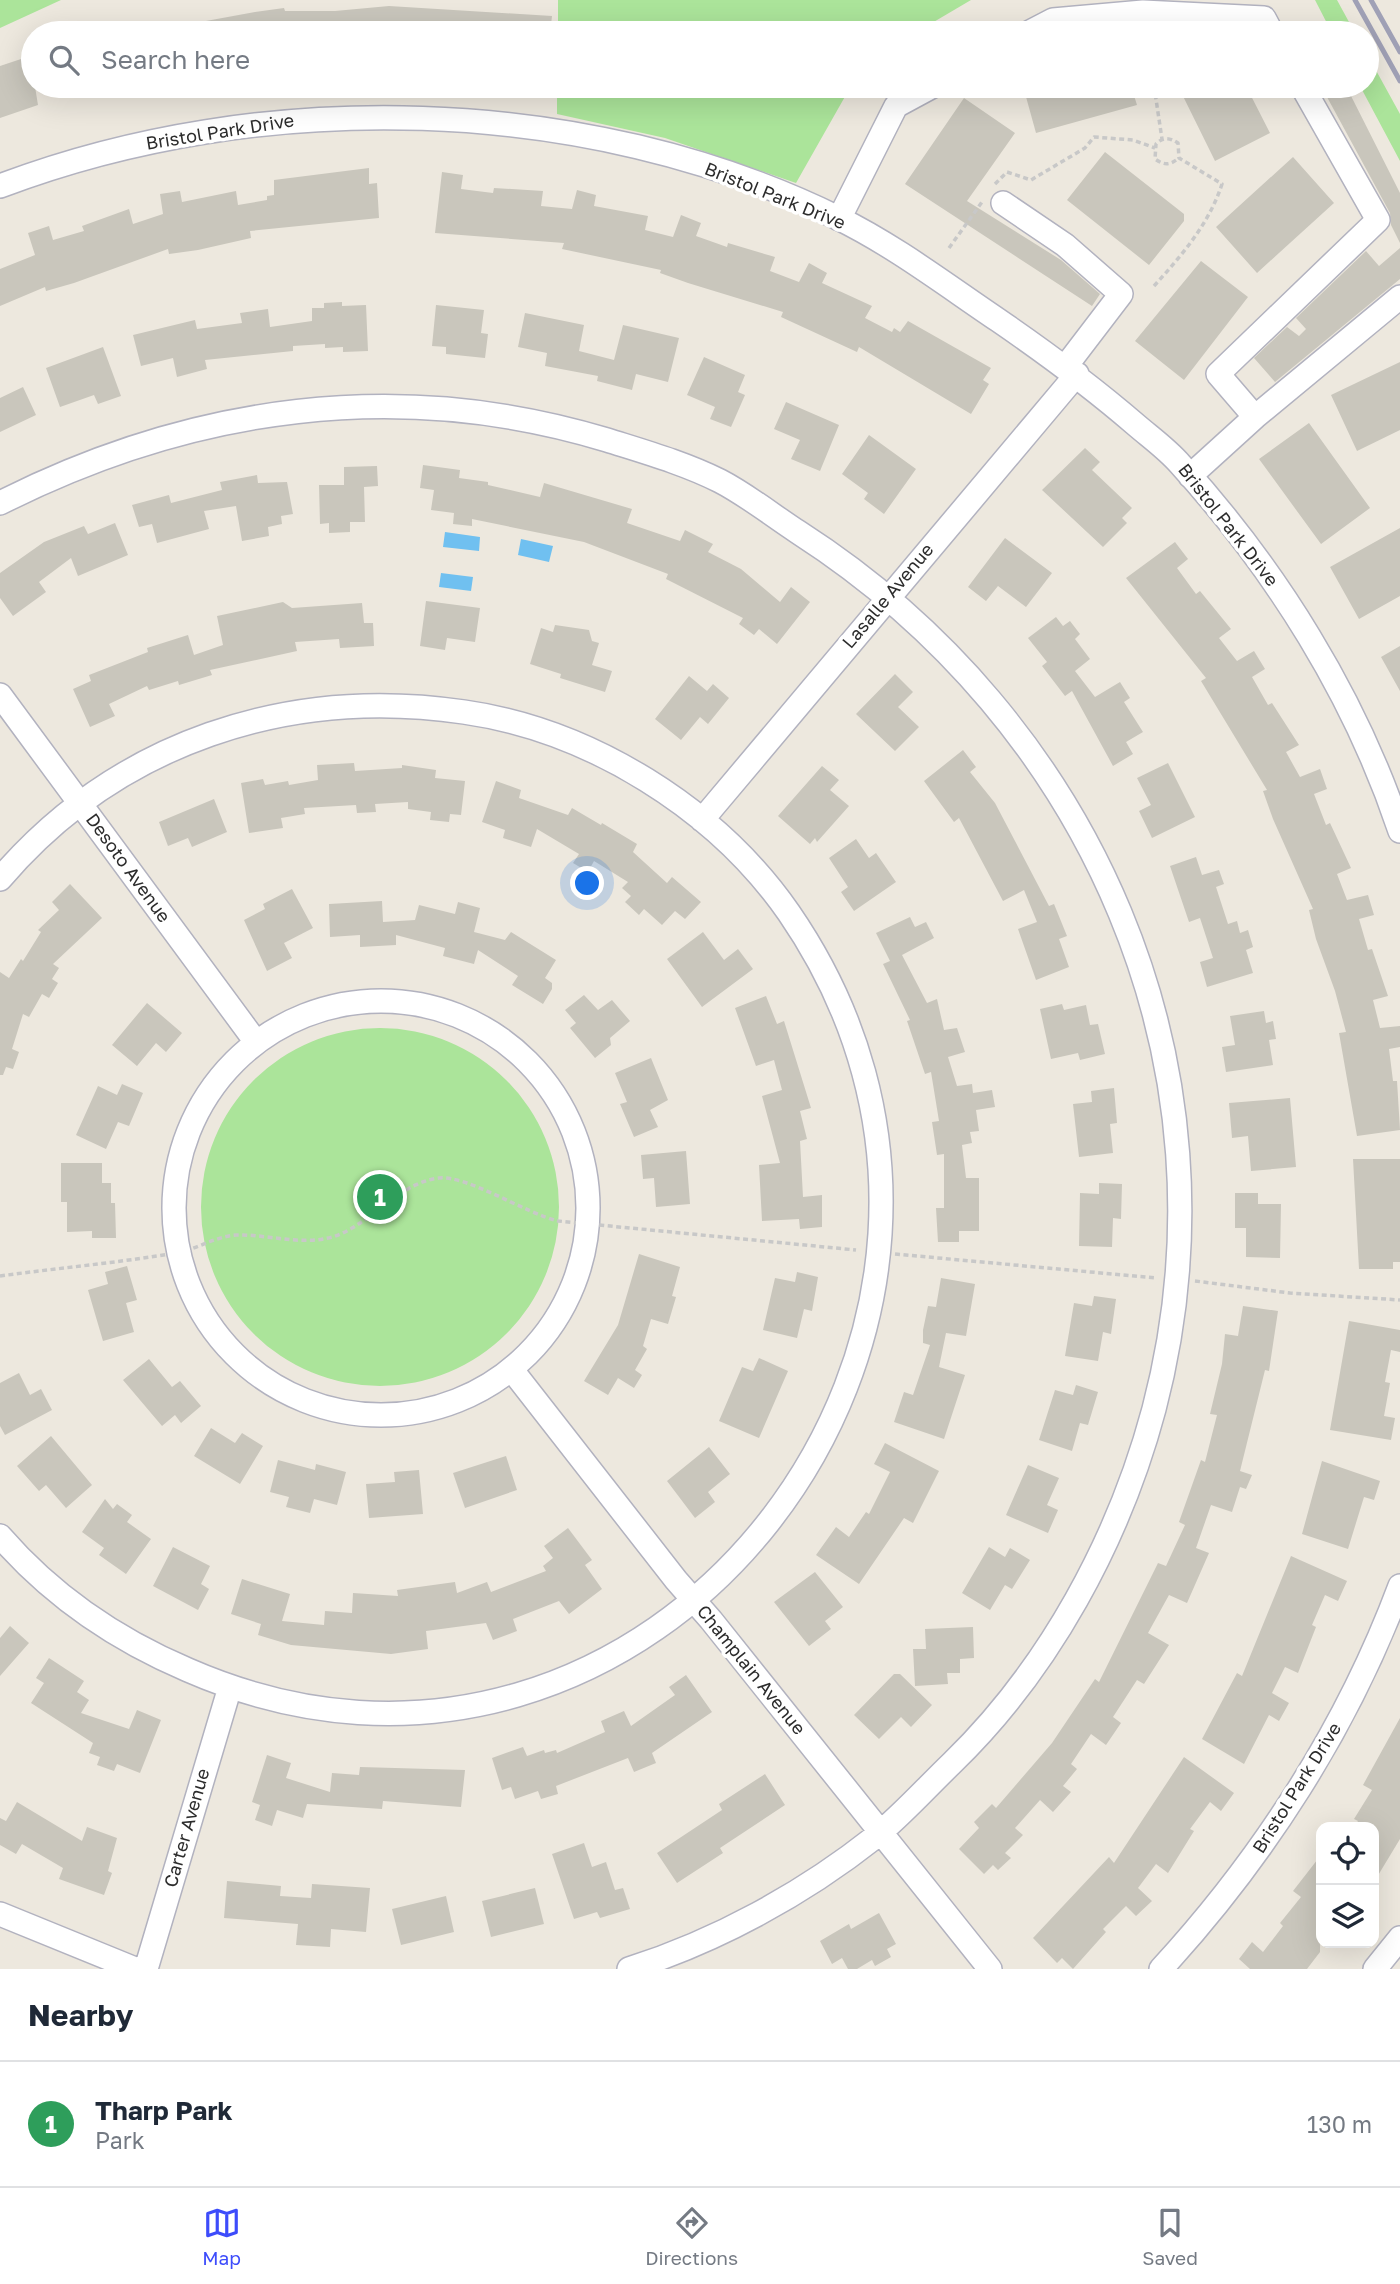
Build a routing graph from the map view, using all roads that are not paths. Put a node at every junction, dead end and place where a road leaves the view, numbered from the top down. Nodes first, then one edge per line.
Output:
1 (1051, 21) edge
2 (1266, 21) edge
3 (911, 98) edge
4 (1309, 98) edge
5 (0, 186) edge
6 (994, 195) road end
7 (839, 219) junction
8 (1400, 297) edge
9 (1071, 370) junction
10 (1255, 417) junction
11 (1190, 476) junction
12 (0, 503) edge
13 (888, 596) junction
14 (0, 695) edge
15 (81, 804) junction
16 (702, 820) junction
17 (1400, 831) edge
18 (0, 879) edge
19 (256, 1042) junction
20 (512, 1370) junction
21 (0, 1536) edge
22 (1400, 1586) edge
23 (694, 1599) junction
24 (230, 1688) junction
25 (881, 1833) junction
26 (0, 1914) edge
27 (1400, 1938) edge
28 (135, 1969) edge
29 (146, 1969) edge
30 (629, 1969) edge
31 (990, 1969) edge
32 (1161, 1969) edge
33 (1375, 1969) edge

1 - 2 street
3 - 7 street
4 - 10 street
5 - 7 street, Bristol Park Drive
6 - 9 street, Lasalle Avenue
7 - 9 street, Bristol Park Drive
8 - 10 street
9 - 11 street, Bristol Park Drive
9 - 13 street, Lasalle Avenue
10 - 11 street
11 - 17 street, Bristol Park Drive
12 - 13 street
13 - 16 street, Lasalle Avenue
13 - 25 street
14 - 15 street, Desoto Avenue
15 - 16 street
15 - 18 street
15 - 19 street, Desoto Avenue
16 - 23 street
19 - 20 street
19 - 20 street
20 - 23 street, Champlain Avenue
21 - 24 street
22 - 32 street, Bristol Park Drive
23 - 24 street
23 - 25 street, Champlain Avenue
24 - 29 street, Carter Avenue
25 - 30 street
25 - 31 street, Champlain Avenue
26 - 28 street
27 - 33 street

